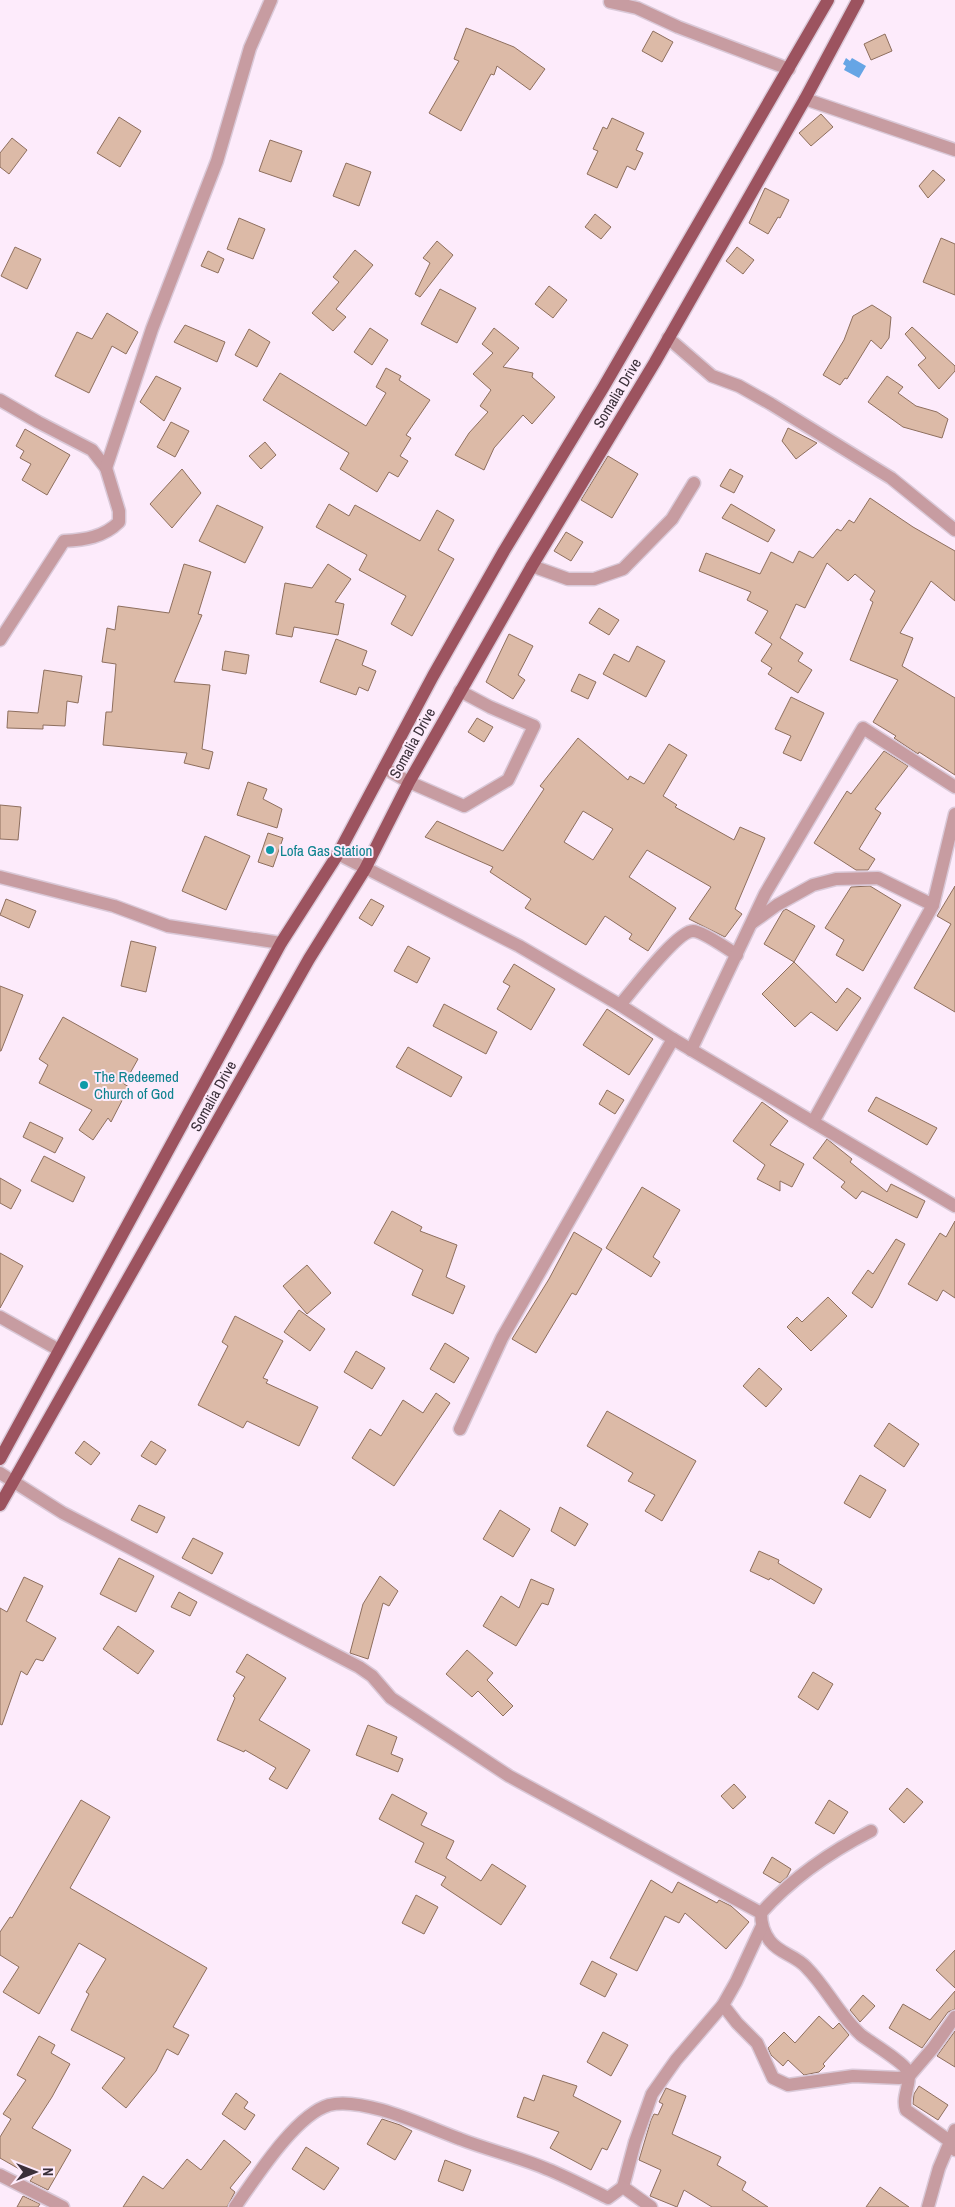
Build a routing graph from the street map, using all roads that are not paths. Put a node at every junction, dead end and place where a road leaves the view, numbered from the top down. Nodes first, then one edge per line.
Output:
1 (271, 0) edge
2 (828, 0) edge
3 (858, 0) edge
4 (610, 2) dead end
5 (789, 69) junction
6 (805, 99) junction
7 (955, 150) edge
8 (668, 338) junction
9 (0, 400) edge
10 (106, 468) junction
11 (694, 484) dead end
12 (955, 530) edge
13 (532, 566) junction
14 (0, 640) edge
15 (460, 691) junction
16 (384, 768) junction
17 (409, 782) junction
18 (955, 787) edge
19 (955, 814) edge
20 (338, 854) junction
21 (365, 869) junction
22 (0, 877) edge
23 (933, 905) junction
24 (748, 926) junction
25 (281, 943) junction
26 (737, 955) junction
27 (620, 1005) junction
28 (673, 1040) junction
29 (691, 1050) junction
30 (813, 1122) junction
31 (955, 1206) edge
32 (0, 1317) edge
33 (59, 1350) junction
34 (460, 1429) dead end
35 (0, 1459) edge
36 (0, 1472) edge
37 (14, 1481) junction
38 (0, 1505) edge
39 (871, 1831) dead end
40 (761, 1913) junction
41 (762, 1928) junction
42 (723, 2004) junction
43 (955, 2017) edge
44 (909, 2076) junction
45 (954, 2141) edge
46 (0, 2175) edge
47 (623, 2186) junction
48 (607, 2202) edge
49 (63, 2207) edge
50 (235, 2207) edge
51 (651, 2207) edge
52 (928, 2207) edge

1 - 10 street
2 - 5 main road, Somalia Drive
3 - 6 main road, Somalia Drive
4 - 5 street
5 - 16 main road, Somalia Drive
6 - 7 street
6 - 8 main road, Somalia Drive
8 - 12 street
8 - 13 main road, Somalia Drive
9 - 10 street
10 - 14 street
11 - 13 street
13 - 15 main road, Somalia Drive
15 - 17 main road, Somalia Drive
15 - 17 street
16 - 17 street
16 - 20 main road, Somalia Drive
17 - 21 main road, Somalia Drive
18 - 24 street
19 - 23 street
20 - 21 street
20 - 25 main road, Somalia Drive
21 - 27 street
21 - 37 main road, Somalia Drive
22 - 25 street
23 - 24 street
23 - 30 street
24 - 26 street
25 - 33 main road, Somalia Drive
26 - 27 street
26 - 29 street
27 - 28 street
28 - 29 street
28 - 34 street
29 - 30 street
30 - 31 street
32 - 33 street
33 - 35 main road, Somalia Drive
36 - 37 street
37 - 38 main road, Somalia Drive
37 - 40 street
39 - 40 street
40 - 41 street
41 - 42 street
41 - 44 street
42 - 44 street
42 - 47 street
43 - 44 street
44 - 45 street
45 - 52 street
46 - 49 street
47 - 48 street
47 - 51 street
48 - 50 street

